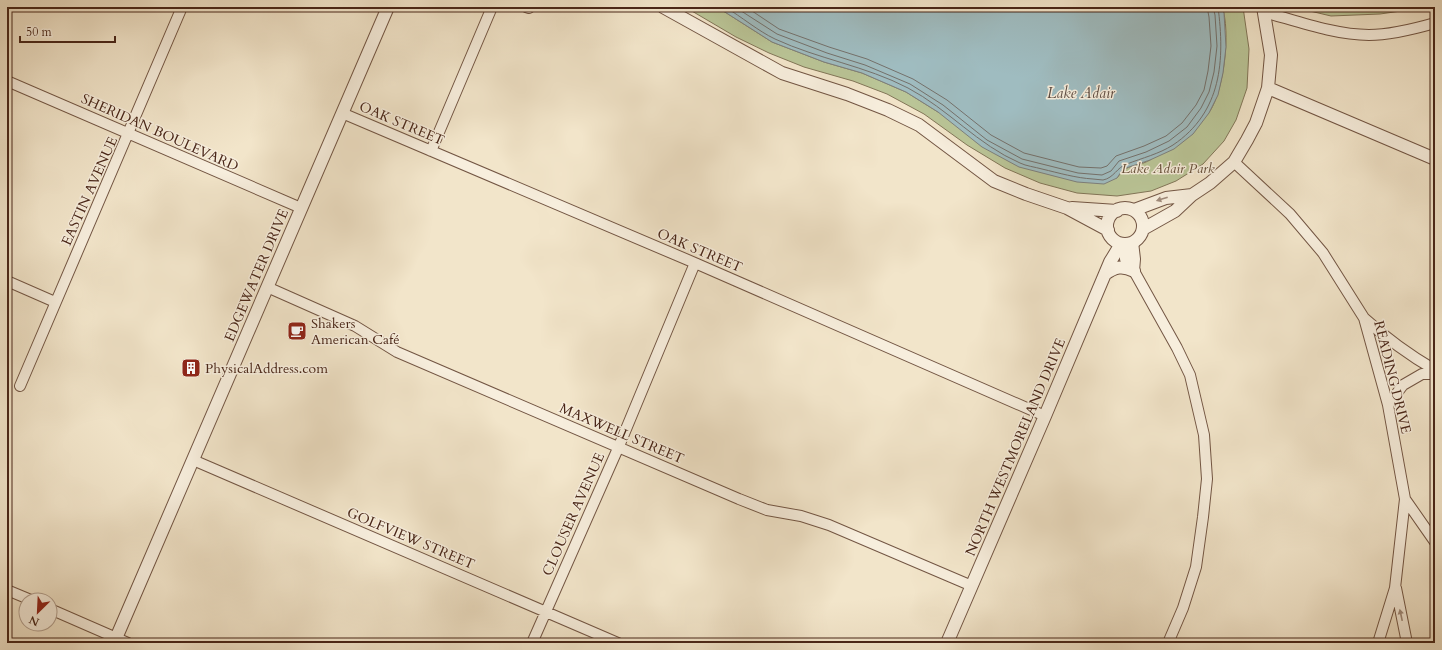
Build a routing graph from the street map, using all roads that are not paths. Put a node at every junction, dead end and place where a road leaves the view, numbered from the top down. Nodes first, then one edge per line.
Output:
1 (182, 7) edge
2 (388, 7) edge
3 (492, 7) edge
4 (663, 7) edge
5 (1263, 10) edge
6 (1435, 24) edge
7 (7, 81) edge
8 (1268, 88) junction
9 (342, 113) junction
10 (129, 133) junction
11 (430, 151) junction
12 (1435, 159) edge
13 (1234, 162) junction
14 (1192, 195) junction
15 (301, 208) junction
16 (1067, 208) junction
17 (1134, 210) junction
18 (1117, 211) junction
19 (1143, 229) junction
20 (1120, 240) junction
21 (696, 263) junction
22 (1134, 271) junction
23 (1105, 274) junction
24 (7, 281) edge
25 (267, 287) junction
26 (55, 302) junction
27 (1364, 318) junction
28 (1435, 370) edge
29 (1435, 374) edge
30 (20, 386) dead end
31 (1388, 405) junction
32 (1045, 416) junction
33 (619, 446) junction
34 (193, 460) junction
35 (1405, 499) junction
36 (1435, 542) edge
37 (972, 586) junction
38 (1395, 588) junction
39 (7, 590) edge
40 (18, 595) edge
41 (545, 612) junction
42 (58, 613) edge
43 (115, 640) edge
44 (128, 643) edge
45 (532, 643) edge
46 (618, 643) edge
47 (947, 643) edge
48 (1168, 643) edge
49 (1378, 643) edge
50 (1407, 643) edge

1 - 10 street, EASTIN AVENUE
2 - 9 street, EDGEWATER DRIVE
3 - 11 street
4 - 16 street
5 - 6 street
5 - 8 street
7 - 10 street, SHERIDAN BOULEVARD
8 - 12 street
8 - 13 street
9 - 11 street, OAK STREET
9 - 15 street, EDGEWATER DRIVE
10 - 15 street, SHERIDAN BOULEVARD
10 - 26 street, EASTIN AVENUE
11 - 21 street, OAK STREET
13 - 14 street
13 - 27 street, READING DRIVE
14 -> 17 street
14 - 19 street
15 - 25 street, EDGEWATER DRIVE
16 - 18 street
16 - 20 street
17 - 18 street
17 - 19 street
18 - 20 street
19 - 20 street
20 - 22 street
20 - 23 street, NORTH WESTMORELAND DRIVE
21 - 32 street, OAK STREET
21 - 33 street, CLOUSER AVENUE
22 - 23 street
22 - 48 street
23 - 32 street, NORTH WESTMORELAND DRIVE
24 - 26 street
25 - 33 street, MAXWELL STREET
25 - 34 street, EDGEWATER DRIVE
26 - 30 street, EASTIN AVENUE
27 - 28 street
27 - 31 street, READING DRIVE
29 - 31 street
31 - 35 street, READING DRIVE
32 - 37 street, NORTH WESTMORELAND DRIVE
33 - 37 street, MAXWELL STREET
33 - 41 street, CLOUSER AVENUE
34 - 41 street, GOLFVIEW STREET
34 - 43 street, EDGEWATER DRIVE
35 - 36 street
35 - 38 street, READING DRIVE
37 - 47 street, NORTH WESTMORELAND DRIVE
38 - 49 street, READING DRIVE
50 -> 38 street
39 - 40 street
41 - 45 street, CLOUSER AVENUE
41 - 46 street, GOLFVIEW STREET
42 - 43 street
43 - 44 street

